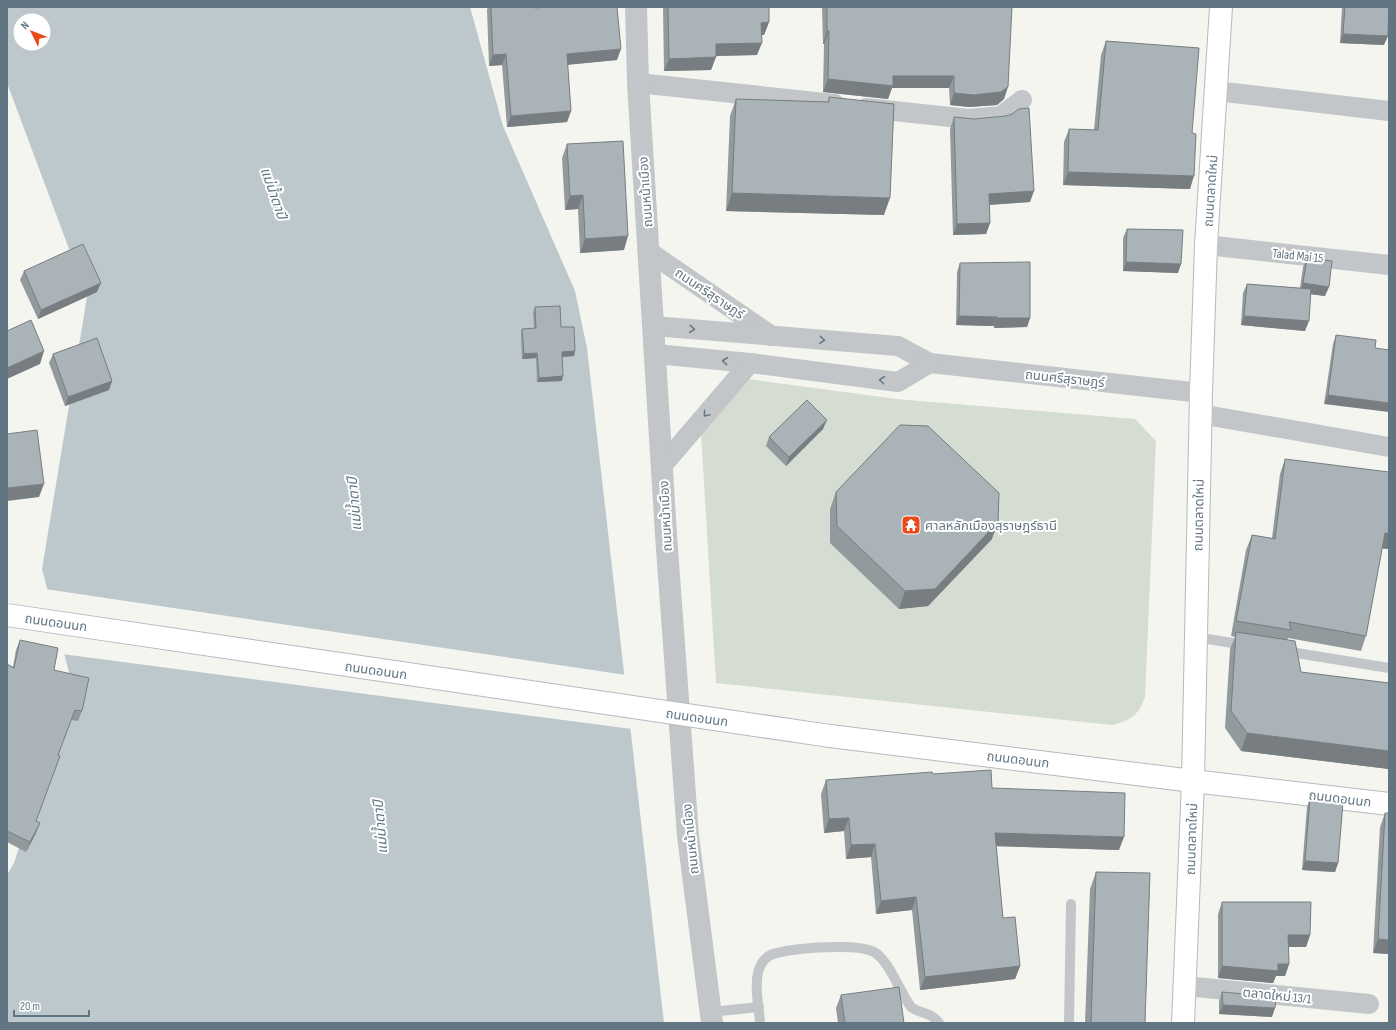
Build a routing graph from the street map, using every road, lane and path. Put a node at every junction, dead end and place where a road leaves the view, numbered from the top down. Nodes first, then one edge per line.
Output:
1 (636, 7) edge
2 (1222, 7) edge
3 (638, 83) junction
4 (1216, 91) junction
5 (1022, 100) dead end
6 (1389, 111) edge
7 (1206, 245) junction
8 (648, 251) junction
9 (1389, 265) edge
10 (653, 326) junction
11 (772, 336) junction
12 (655, 354) junction
13 (930, 362) junction
14 (750, 363) junction
15 (1200, 403) junction
16 (1389, 447) edge
17 (662, 466) junction
18 (7, 615) edge
19 (1195, 637) junction
20 (1257, 647) edge
21 (1273, 650) edge
22 (1389, 668) edge
23 (1193, 781) junction
24 (1389, 804) edge
25 (1071, 904) dead end
26 (1185, 986) junction
27 (1369, 1004) dead end
28 (759, 1007) junction
29 (711, 1018) edge
30 (760, 1023) edge
31 (939, 1023) edge
32 (1069, 1023) edge
33 (1183, 1023) edge

1 - 3 street, ถนนหน้าเมือง
2 - 4 main road, ถนนตลาดใหม่
3 - 5 street
3 - 8 street, ถนนหน้าเมือง
4 - 6 street
4 - 7 main road, ถนนตลาดใหม่
7 - 9 street, Talad Mai 15
7 - 15 main road, ถนนตลาดใหม่
8 - 10 street, ถนนหน้าเมือง
8 - 11 street, ถนนศรีสุราษฎร์
10 -> 11 street, ถนนศรีสุราษฎร์
10 - 12 street, ถนนหน้าเมือง
11 -> 13 street, ถนนศรีสุราษฎร์
14 -> 12 street
12 - 17 street, ถนนหน้าเมือง
13 -> 14 street
13 - 15 street, ถนนศรีสุราษฎร์
14 -> 17 street
15 - 16 street, ถนนศรีสุราษฎร์
15 - 19 main road, ถนนตลาดใหม่
17 - 29 street, ถนนหน้าเมือง
18 - 23 main road, ถนนดอนนก, bridge
19 - 20 lane
19 - 23 main road, ถนนตลาดใหม่
21 - 22 lane
23 - 24 main road, ถนนดอนนก
23 - 26 main road, ถนนตลาดใหม่
25 - 32 lane
26 - 27 street, ตลาดใหม่ 13/1
26 - 33 main road, ถนนตลาดใหม่
28 - 29 lane
28 - 30 lane
28 - 31 lane

